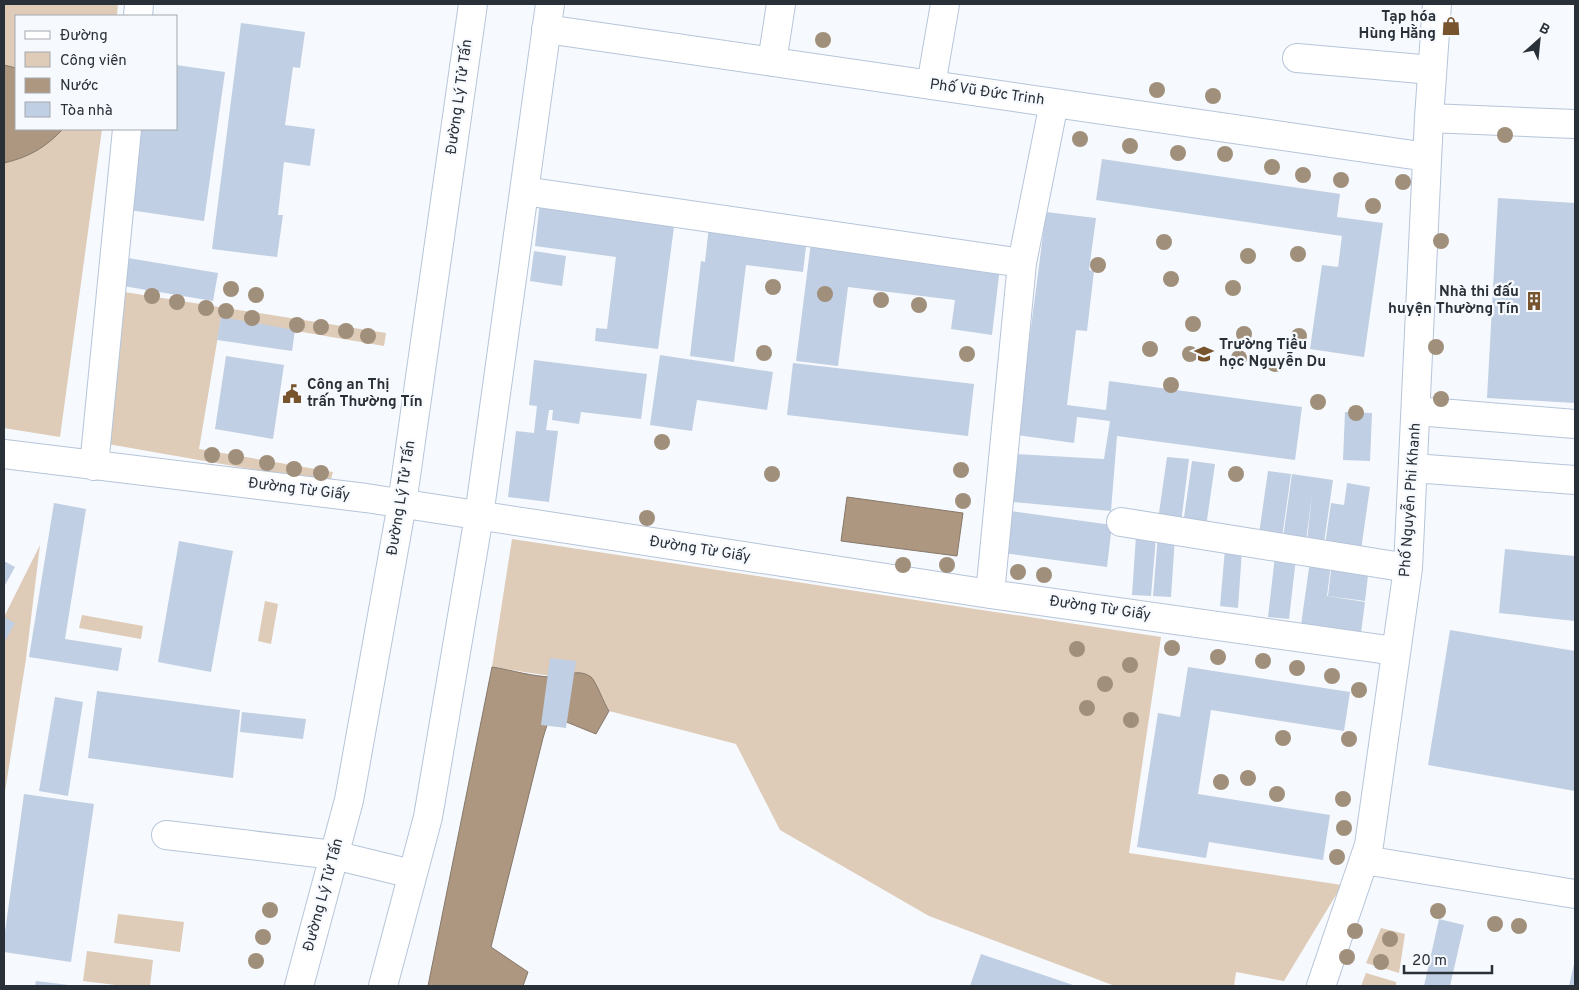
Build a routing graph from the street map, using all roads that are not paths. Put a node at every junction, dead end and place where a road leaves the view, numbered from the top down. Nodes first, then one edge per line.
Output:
1 (473, 4) edge
2 (781, 4) edge
3 (945, 4) edge
4 (1437, 4) edge
5 (548, 16) edge
6 (1297, 58) dead end
7 (772, 62) junction
8 (1432, 70) junction
9 (931, 85) junction
10 (1054, 103) junction
11 (1429, 118) junction
12 (1575, 124) edge
13 (127, 130) edge
14 (1427, 157) junction
15 (524, 191) junction
16 (1022, 263) junction
17 (1416, 411) junction
18 (1575, 424) edge
19 (4, 454) edge
20 (94, 466) junction
21 (1414, 468) junction
22 (1575, 480) edge
23 (402, 504) junction
24 (479, 516) junction
25 (1121, 522) dead end
26 (1408, 568) junction
27 (990, 594) junction
28 (1395, 651) junction
29 (166, 835) dead end
30 (334, 855) junction
31 (1364, 860) junction
32 (412, 874) junction
33 (1575, 894) edge
34 (299, 986) edge
35 (383, 986) edge
36 (1321, 986) edge

1 - 23 street, Đường Lý Tử Tấn
2 - 7 street
3 - 9 street
4 - 8 street, Phố Nguyễn Phi Khanh
5 - 7 street, Phố Vũ Đức Trinh
5 - 15 street
6 - 8 street
7 - 9 street, Phố Vũ Đức Trinh
8 - 11 street, Phố Nguyễn Phi Khanh
9 - 10 street, Phố Vũ Đức Trinh
10 - 14 street, Phố Vũ Đức Trinh
10 - 16 street
11 - 12 street
11 - 14 street, Phố Nguyễn Phi Khanh
13 - 20 street
14 - 17 street, Phố Nguyễn Phi Khanh
15 - 16 street
15 - 24 street
16 - 27 street
17 - 18 street
17 - 21 street, Phố Nguyễn Phi Khanh
19 - 20 street, Đường Từ Giấy
20 - 23 street, Đường Từ Giấy
21 - 22 street
21 - 26 street, Phố Nguyễn Phi Khanh
23 - 24 street, Đường Từ Giấy
23 - 30 street, Đường Lý Tử Tấn
24 - 27 street, Đường Từ Giấy
24 - 32 street
25 - 26 street
26 - 28 street, Phố Nguyễn Phi Khanh
27 - 28 street, Đường Từ Giấy
28 - 31 street, Phố Nguyễn Phi Khanh
29 - 30 street
30 - 32 street
30 - 34 street, Đường Lý Tử Tấn
31 - 33 street
31 - 36 street, Phố Nguyễn Phi Khanh
32 - 35 street

